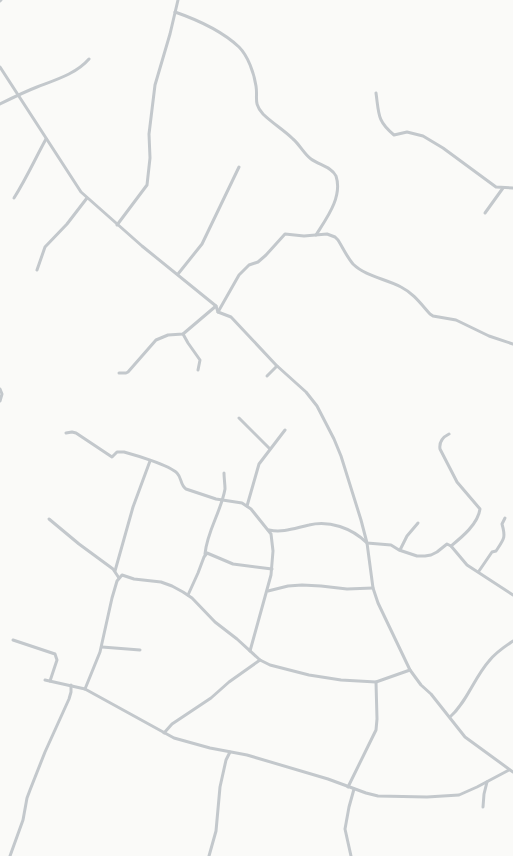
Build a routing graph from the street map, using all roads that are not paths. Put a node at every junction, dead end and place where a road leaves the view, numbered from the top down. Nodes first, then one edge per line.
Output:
1 (178, 0) edge
2 (176, 12) junction
3 (89, 59) dead end
4 (0, 67) edge
5 (376, 93) dead end
6 (17, 95) junction
7 (0, 104) edge
8 (46, 139) junction
9 (239, 167) dead end
10 (503, 188) junction
11 (513, 188) edge
12 (14, 198) dead end
13 (87, 198) junction
14 (485, 213) dead end
15 (117, 225) junction
16 (316, 235) junction
17 (37, 270) dead end
18 (178, 274) junction
19 (216, 306) junction
20 (218, 312) junction
21 (184, 334) junction
22 (513, 344) edge
23 (277, 366) junction
24 (198, 370) dead end
25 (119, 373) dead end
26 (267, 376) dead end
27 (0, 389) edge
28 (0, 400) edge
29 (240, 418) dead end
30 (285, 430) dead end
31 (66, 432) dead end
32 (449, 434) dead end
33 (270, 450) junction
34 (150, 461) junction
35 (224, 473) dead end
36 (222, 501) junction
37 (247, 506) junction
38 (505, 518) dead end
39 (49, 519) dead end
40 (418, 523) dead end
41 (269, 530) junction
42 (449, 539) dead end
43 (367, 543) junction
44 (447, 544) junction
45 (451, 546) junction
46 (400, 550) junction
47 (205, 554) junction
48 (272, 569) junction
49 (115, 571) junction
50 (479, 572) junction
51 (119, 578) junction
52 (373, 588) junction
53 (268, 591) junction
54 (188, 595) junction
55 (513, 595) edge
56 (12, 640) dead end
57 (513, 641) edge
58 (102, 646) junction
59 (140, 650) dead end
60 (250, 651) junction
61 (260, 660) junction
62 (410, 670) junction
63 (45, 680) dead end
64 (50, 681) junction
65 (376, 682) junction
66 (71, 685) junction
67 (85, 689) junction
68 (450, 717) junction
69 (164, 733) junction
70 (230, 752) junction
71 (511, 771) edge
72 (487, 782) junction
73 (348, 787) junction
74 (354, 789) junction
75 (484, 807) dead end
76 (10, 856) edge
77 (208, 856) edge
78 (351, 856) edge

1 - 2 street
2 - 15 street
2 - 16 street
3 - 6 street
4 - 6 street
5 - 10 street
6 - 7 street
6 - 8 street
8 - 12 street
8 - 13 street
9 - 18 street
10 - 11 street
10 - 14 street
13 - 15 street
13 - 17 street
15 - 18 street
16 - 20 street
16 - 22 street
18 - 19 street
19 - 20 street
19 - 21 street
20 - 23 street
21 - 24 street
21 - 25 street
23 - 26 street
23 - 43 street
27 - 28 street
29 - 33 street
30 - 33 street
31 - 34 street
32 - 45 street
33 - 37 street
34 - 36 street
34 - 49 street
35 - 36 street
36 - 37 street
36 - 47 street
37 - 41 street
38 - 50 street
39 - 49 street
40 - 46 street
41 - 43 street
41 - 48 street
42 - 44 street
43 - 46 street
43 - 52 street
44 - 45 street
44 - 46 street
45 - 50 street
47 - 48 street
47 - 54 street
48 - 53 street
49 - 51 street
50 - 55 street
51 - 54 street
51 - 58 street
52 - 53 street
52 - 62 street
53 - 60 street
54 - 60 street
56 - 64 street
57 - 68 street
58 - 59 street
58 - 67 street
60 - 61 street
61 - 65 street
61 - 69 street
62 - 65 street
62 - 68 street
63 - 64 street
64 - 66 street
65 - 73 street
66 - 67 street
66 - 76 street
67 - 69 street
68 - 71 street
69 - 70 street
70 - 73 street
70 - 77 street
71 - 72 street
72 - 74 street
72 - 75 street
73 - 74 street
74 - 78 street

